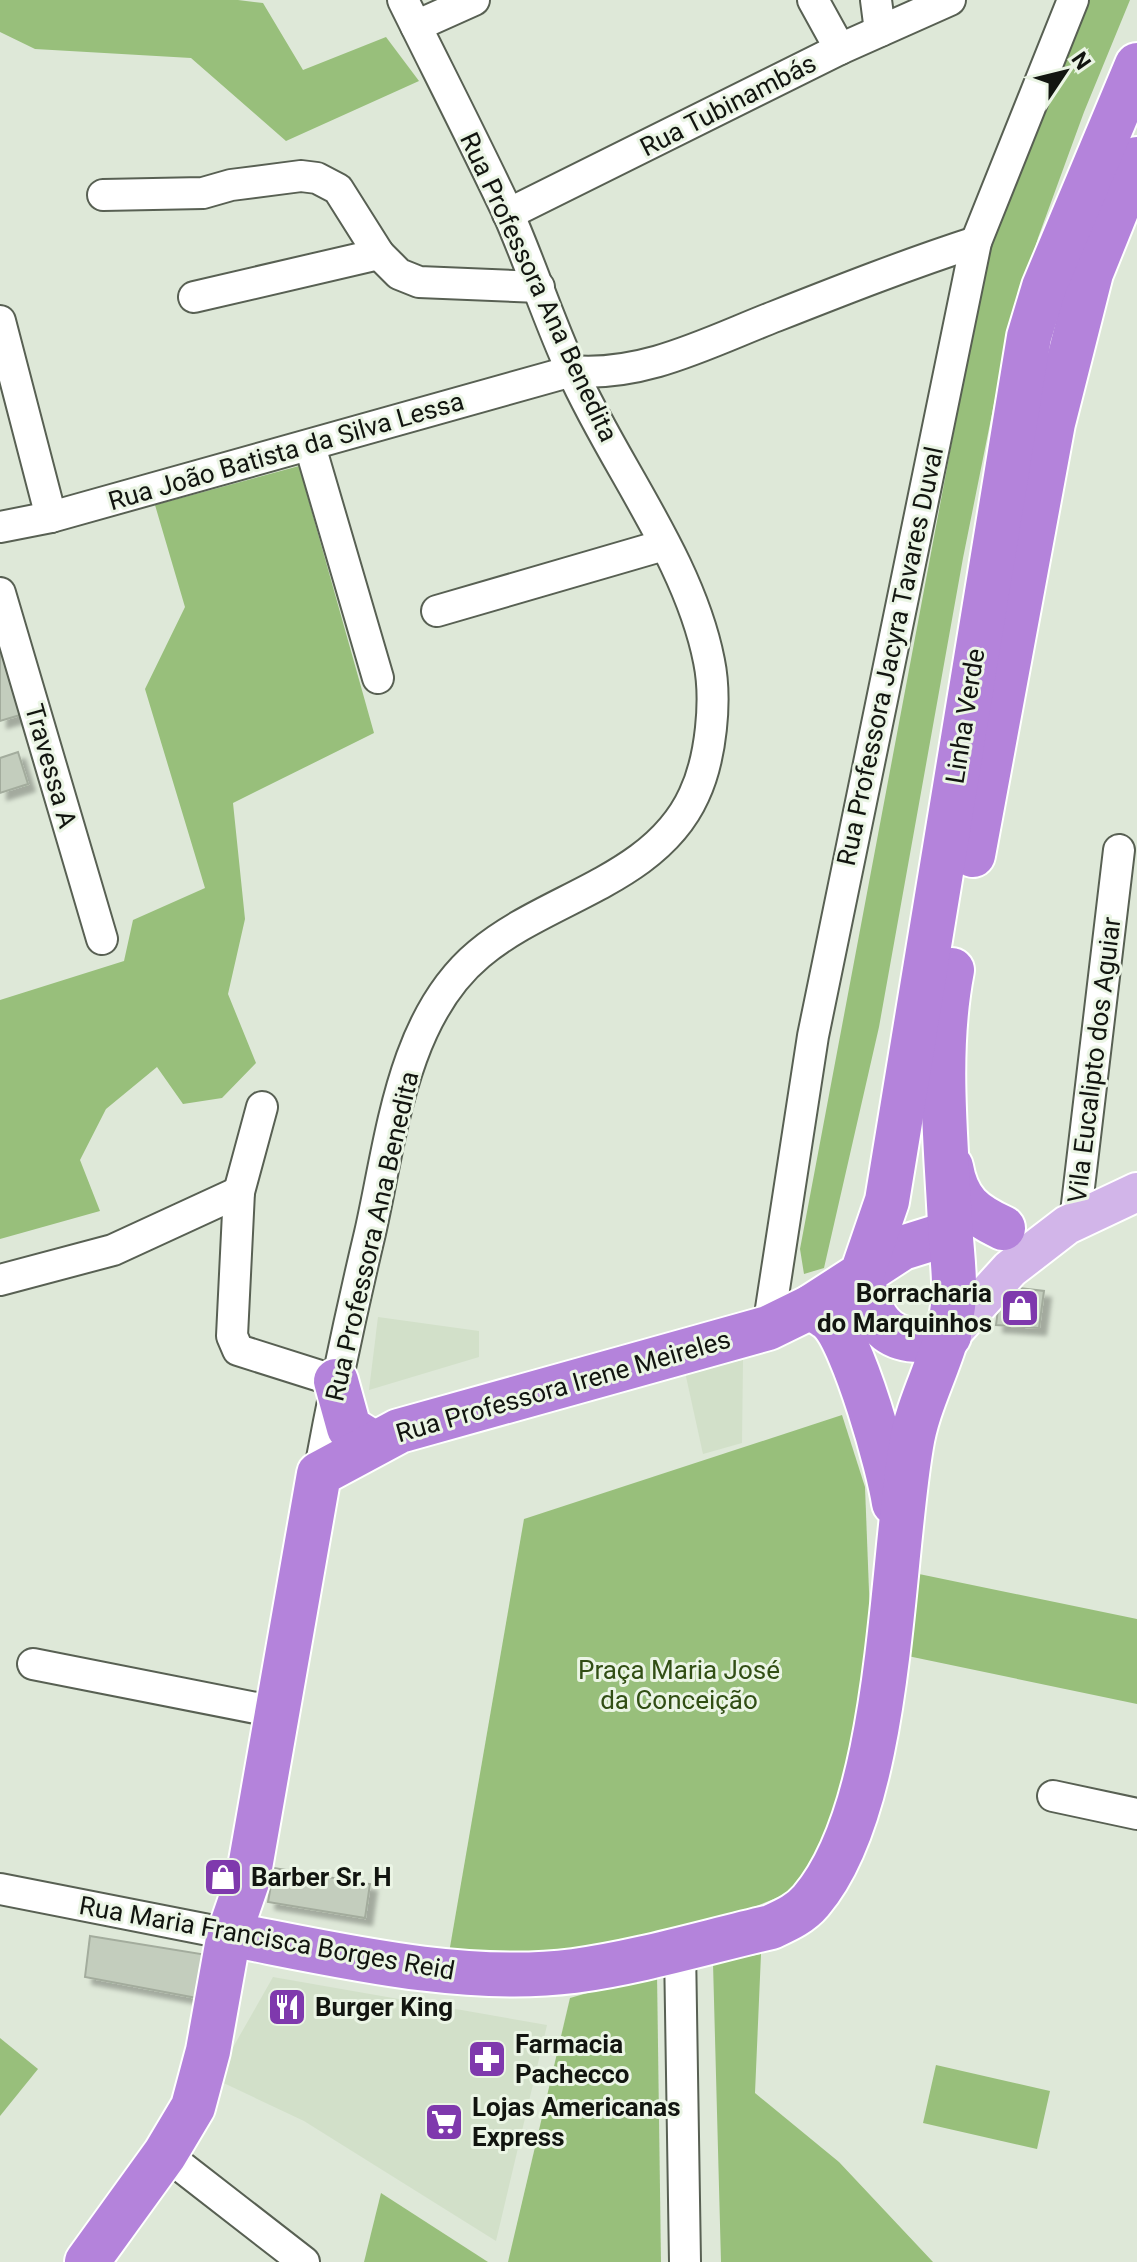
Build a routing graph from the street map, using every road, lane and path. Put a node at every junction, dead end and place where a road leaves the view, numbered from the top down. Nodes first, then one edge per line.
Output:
1 (474, 0) edge
2 (813, 0) edge
3 (876, 0) edge
4 (950, 0) edge
5 (1073, 0) edge
6 (409, 13) edge
7 (880, 31) junction
8 (840, 49) junction
9 (1137, 65) edge
10 (1137, 159) edge
11 (103, 195) dead end
12 (508, 214) junction
13 (976, 242) junction
14 (379, 254) junction
15 (539, 287) junction
16 (194, 297) dead end
17 (0, 321) edge
18 (572, 371) junction
19 (310, 446) junction
20 (51, 517) junction
21 (0, 527) edge
22 (664, 545) junction
23 (0, 593) edge
24 (437, 611) dead end
25 (378, 678) dead end
26 (1119, 850) dead end
27 (102, 939) dead end
28 (262, 1107) dead end
29 (945, 1137) junction
30 (239, 1192) junction
31 (1137, 1192) edge
32 (1071, 1223) junction
33 (1003, 1228) junction
34 (950, 1233) junction
35 (862, 1274) junction
36 (0, 1280) edge
37 (811, 1307) junction
38 (768, 1328) junction
39 (949, 1336) junction
40 (336, 1381) junction
41 (373, 1443) junction
42 (319, 1474) junction
43 (898, 1533) junction
44 (33, 1664) dead end
45 (276, 1712) junction
46 (1053, 1796) dead end
47 (1137, 1814) edge
48 (248, 1879) junction
49 (0, 1889) edge
50 (229, 1934) junction
51 (286, 1945) junction
52 (680, 1948) junction
53 (165, 2154) junction
54 (87, 2262) edge
55 (304, 2262) edge
56 (685, 2262) edge

1 - 6 street
2 - 8 street
3 - 7 street
4 - 7 street, Rua Tubinambás
5 - 13 street, Rua Professora Jacyra Tavares Duval
6 - 12 street, Rua Professora Ana Benedita
7 - 8 street, Rua Tubinambás
8 - 12 street, Rua Tubinambás
9 - 35 highway, Linha Verde
10 - 29 highway, Linha Verde
11 - 14 street
12 - 15 street, Rua Professora Ana Benedita
13 - 18 street, Rua João Batista da Silva Lessa
13 - 38 street, Rua Professora Jacyra Tavares Duval
14 - 15 street
14 - 16 street
15 - 18 street, Rua Professora Ana Benedita
17 - 20 street
18 - 19 street, Rua João Batista da Silva Lessa
18 - 22 street, Rua Professora Ana Benedita
19 - 20 street, Rua João Batista da Silva Lessa
19 - 25 street
20 - 21 street, Rua João Batista da Silva Lessa
22 - 24 street
22 - 40 street, Rua Professora Ana Benedita
23 - 27 street, Travessa A
26 - 32 street, Vila Eucalipto dos Aguiar
28 - 30 street
29 - 33 highway
29 - 34 highway, Linha Verde
30 - 36 street
30 - 40 street
31 - 32 main road
32 - 33 main road
32 - 39 main road
33 - 34 main road
34 - 35 highway
34 - 39 highway, Rua Maria Francisca Borges Reid
35 - 37 highway
35 - 39 highway
37 - 38 highway
37 - 43 highway, Rua Maria Francisca Borges Reid
38 - 41 highway, Rua Professora Irene Meireles
39 - 43 highway, Rua Maria Francisca Borges Reid
40 - 41 highway
40 - 42 street, Rua Professora Ana Benedita
41 - 42 highway, Rua Professora Irene Meireles
42 - 45 highway, Rua Professora Ana Benedita
43 - 52 highway, Rua Maria Francisca Borges Reid
44 - 45 street
45 - 48 highway, Rua Professora Ana Benedita
46 - 47 street
48 - 50 highway, Rua Professora Ana Benedita
48 - 51 highway
49 - 50 street, Rua Maria Francisca Borges Reid
50 - 51 highway, Rua Maria Francisca Borges Reid
50 - 53 highway, Rua Professora Ana Benedita
51 - 52 highway, Rua Maria Francisca Borges Reid
52 - 56 street
53 - 54 highway, Rua Professora Ana Benedita
53 - 55 street

